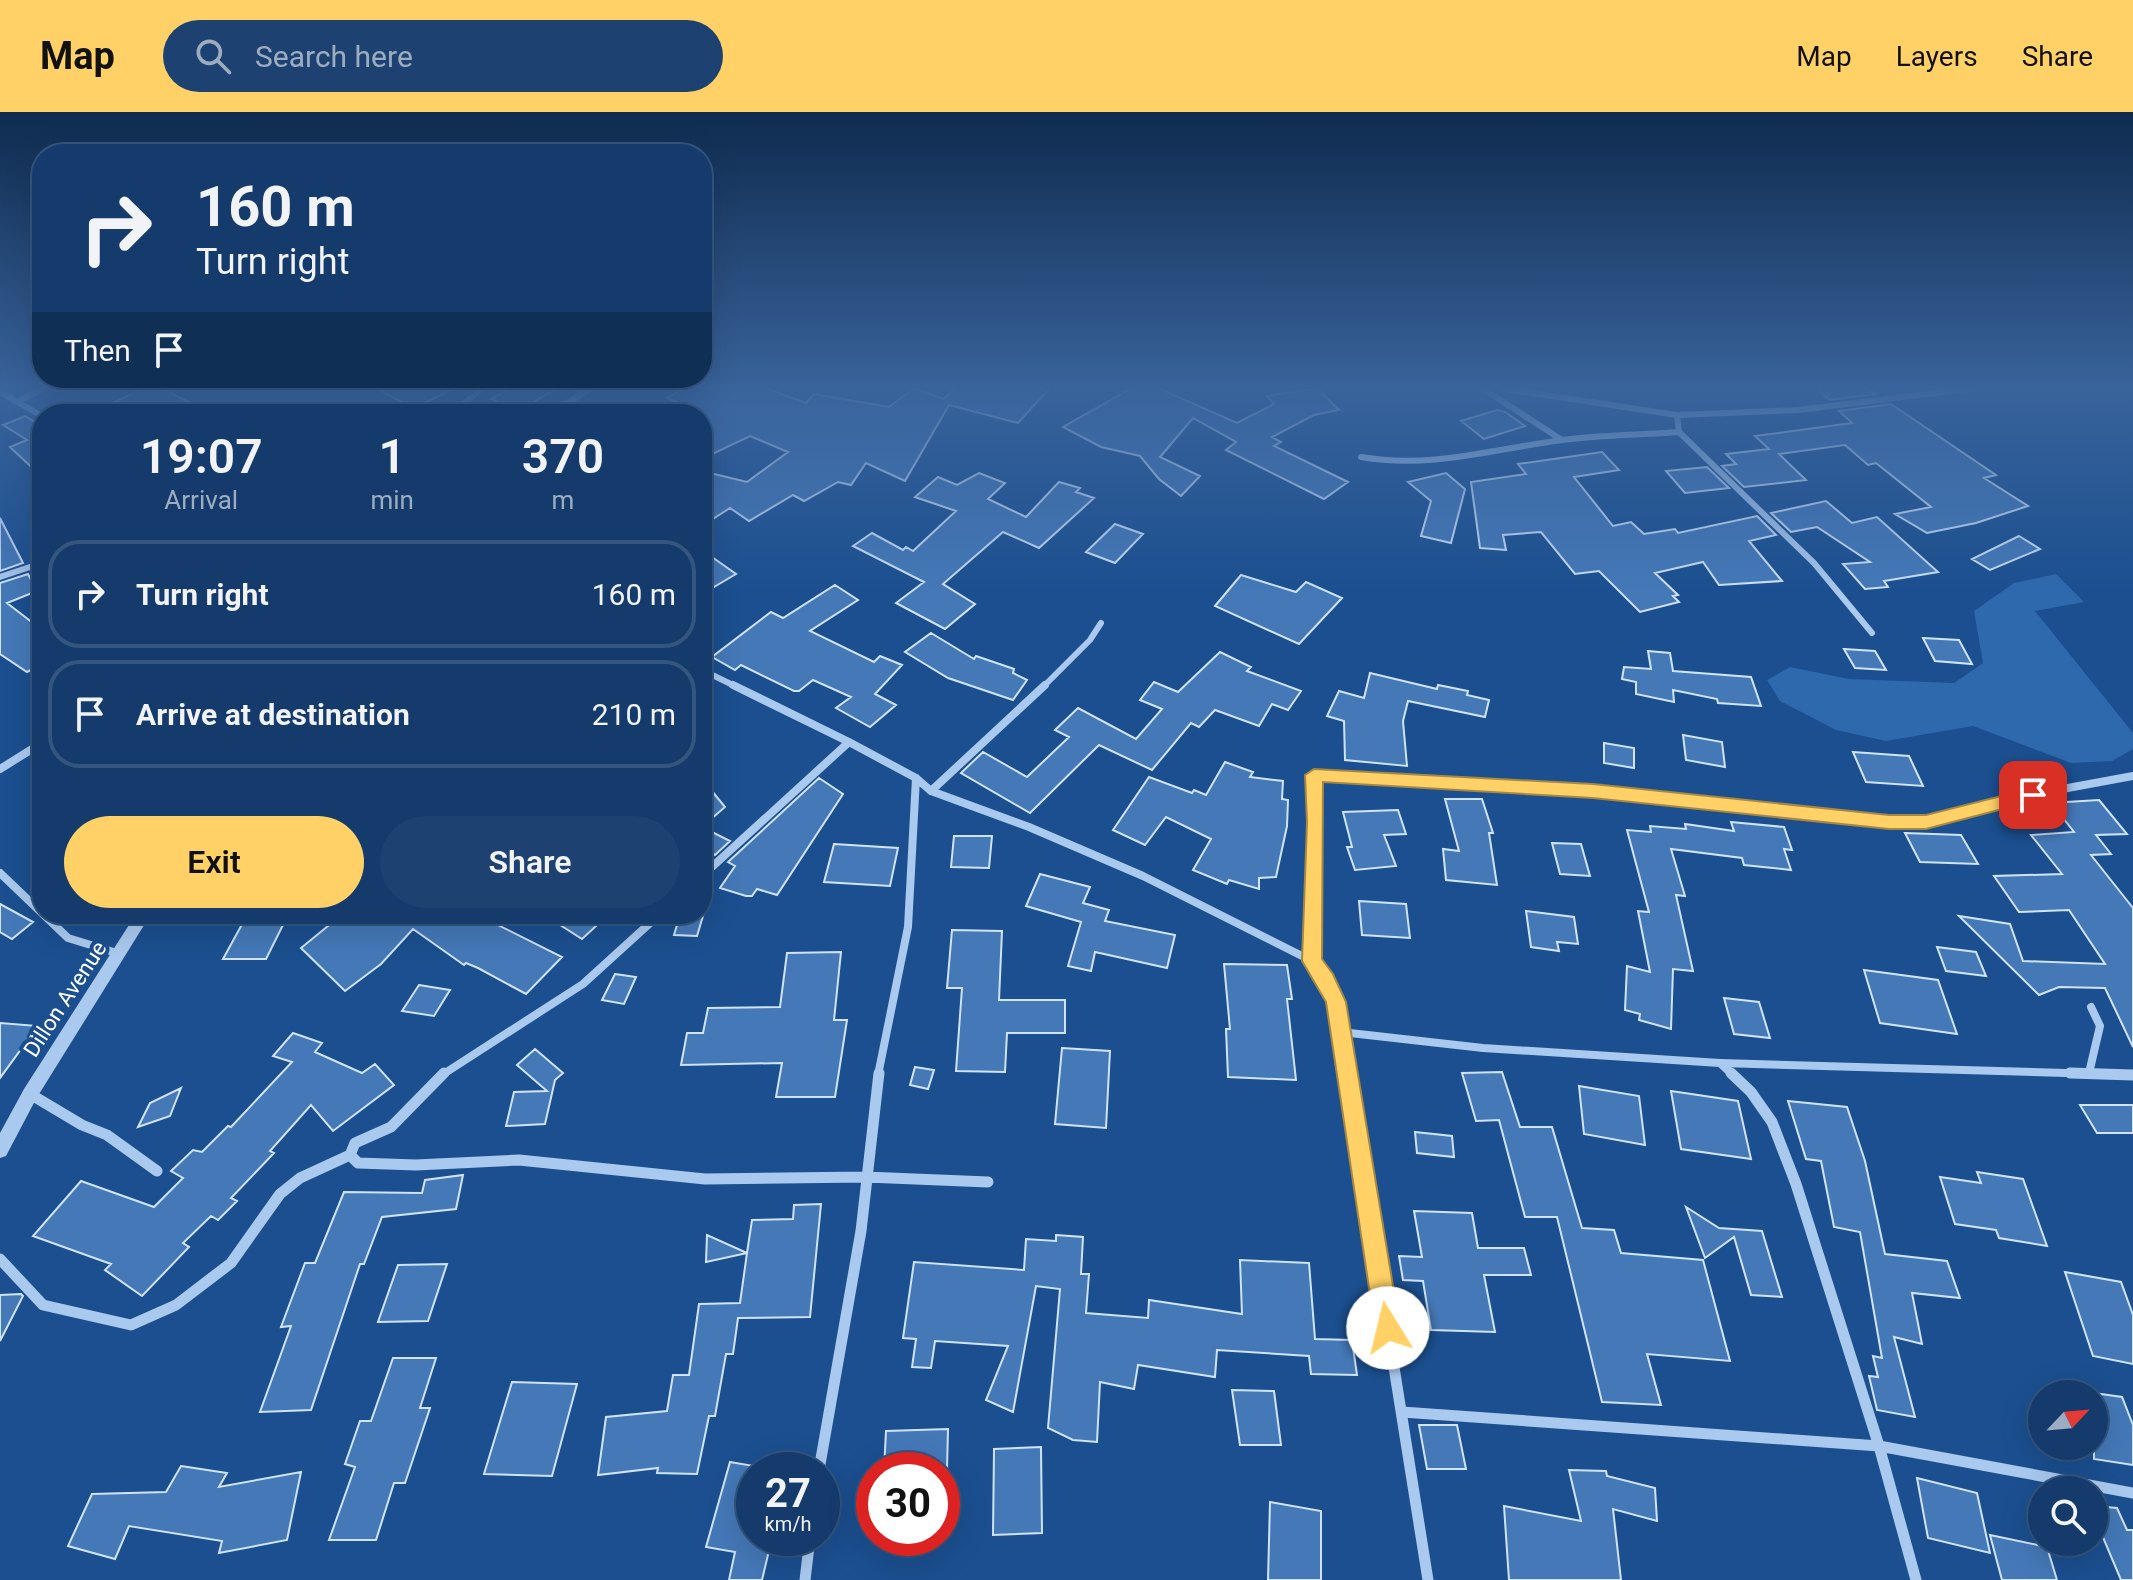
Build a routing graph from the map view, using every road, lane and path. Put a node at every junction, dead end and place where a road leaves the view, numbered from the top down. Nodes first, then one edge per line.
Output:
1 (1361, 457) dead end
2 (1473, 457) edge
3 (1704, 457) edge
4 (32, 569) edge
5 (0, 577) edge
6 (1101, 623) dead end
7 (1872, 633) dead end
8 (712, 675) edge
9 (849, 742) junction
10 (32, 749) edge
11 (0, 769) edge
12 (2133, 776) edge
13 (916, 778) junction
14 (931, 791) junction
15 (712, 867) edge
16 (0, 873) edge
17 (32, 904) edge
18 (53, 924) edge
19 (138, 924) edge
20 (649, 924) edge
21 (120, 954) junction
22 (1312, 961) junction
23 (2091, 1007) dead end
24 (1341, 1032) junction
25 (1720, 1063) junction
26 (2089, 1073) junction
27 (2133, 1075) edge
28 (30, 1094) junction
29 (0, 1150) edge
30 (350, 1155) junction
31 (157, 1171) dead end
32 (866, 1177) junction
33 (988, 1182) dead end
34 (0, 1259) edge
35 (1402, 1412) junction
36 (1879, 1446) junction
37 (822, 1452) edge
38 (2133, 1493) edge
39 (808, 1556) edge
40 (805, 1580) edge
41 (1428, 1580) edge
42 (1916, 1580) edge

1 - 2 street
3 - 7 street
4 - 5 street
6 - 14 street
8 - 9 street
9 - 13 street
9 - 15 street
10 - 11 street
12 - 22 street
13 - 14 street
13 - 32 street
14 - 22 street
16 - 17 street
18 - 21 street
19 - 21 street, Dillon Avenue
20 - 30 street
21 - 28 street, Dillon Avenue
22 - 24 street
23 - 26 street
24 - 25 street
24 - 35 street
25 - 26 street
25 - 36 street
26 - 27 street
28 - 29 street, Dillon Avenue
28 - 31 street
30 - 32 street
30 - 34 street
32 - 33 street
32 - 37 street
35 - 36 street
35 - 41 street
36 - 38 street
36 - 42 street
39 - 40 street

